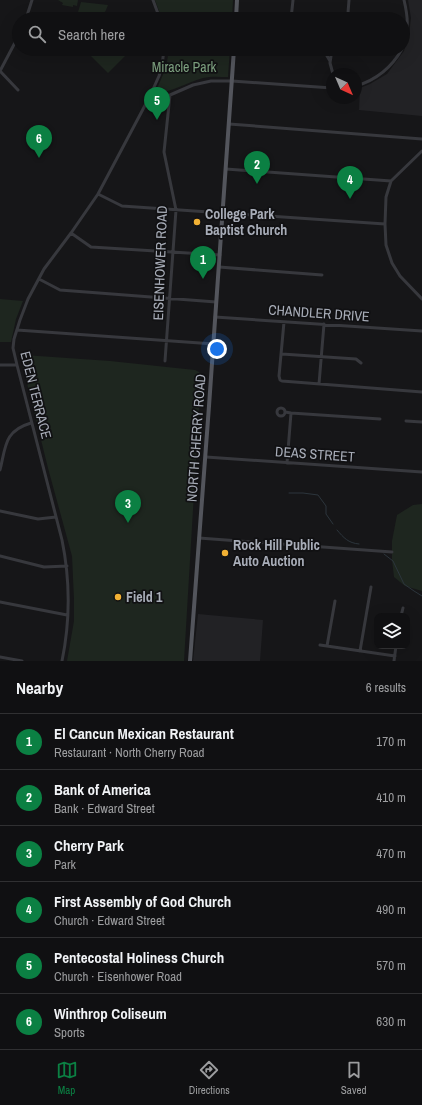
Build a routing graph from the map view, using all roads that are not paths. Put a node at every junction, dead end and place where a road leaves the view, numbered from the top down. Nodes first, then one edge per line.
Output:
1 (32, 0) edge
2 (153, 0) edge
3 (237, 0) edge
4 (293, 0) edge
5 (350, 0) edge
6 (404, 0) edge
7 (28, 12) edge
8 (157, 12) edge
9 (236, 12) edge
10 (292, 12) edge
11 (348, 12) edge
12 (407, 12) edge
13 (12, 49) edge
14 (163, 56) edge
15 (234, 56) edge
16 (327, 56) edge
17 (331, 56) edge
18 (398, 56) edge
19 (330, 61) junction
20 (332, 68) edge
21 (232, 80) junction
22 (362, 83) edge
23 (326, 88) edge
24 (18, 90) dead end
25 (170, 95) junction
26 (150, 96) junction
27 (229, 124) junction
28 (422, 139) edge
29 (422, 151) edge
30 (226, 169) junction
31 (391, 181) junction
32 (98, 194) junction
33 (176, 210) junction
34 (223, 213) junction
35 (386, 224) junction
36 (72, 233) junction
37 (173, 252) junction
38 (220, 255) junction
39 (219, 267) junction
40 (322, 275) dead end
41 (39, 279) junction
42 (170, 298) junction
43 (422, 299) edge
44 (216, 302) junction
45 (216, 317) junction
46 (284, 322) junction
47 (324, 324) junction
48 (17, 330) junction
49 (422, 331) edge
50 (167, 340) junction
51 (214, 344) junction
52 (282, 354) junction
53 (321, 356) junction
54 (166, 361) dead end
55 (361, 363) dead end
56 (0, 365) edge
57 (17, 365) junction
58 (319, 384) junction
59 (422, 392) edge
60 (285, 412) dead end
61 (291, 413) junction
62 (380, 419) dead end
63 (406, 421) dead end
64 (422, 422) edge
65 (31, 423) junction
66 (206, 457) junction
67 (287, 463) junction
68 (0, 470) edge
69 (422, 472) edge
70 (0, 511) edge
71 (56, 517) junction
72 (199, 538) junction
73 (392, 552) dead end
74 (0, 556) edge
75 (67, 566) junction
76 (371, 587) dead end
77 (335, 601) dead end
78 (0, 602) edge
79 (403, 608) dead end
80 (402, 613) edge
81 (67, 615) junction
82 (320, 645) dead end
83 (327, 646) junction
84 (396, 649) edge
85 (360, 651) junction
86 (0, 656) edge
87 (395, 656) junction
88 (22, 661) edge
89 (62, 661) edge
90 (190, 661) edge
91 (394, 661) edge

1 - 7 street
2 - 8 street
3 - 9 main road
4 - 10 street
5 - 11 street
6 - 12 street
13 - 24 street
14 - 26 street, EDEN TERRACE
15 - 21 main road, NORTH CHERRY ROAD
16 - 19 street
17 - 19 street
18 - 22 street
19 - 20 street
21 - 23 street
21 - 25 street
21 - 27 main road, NORTH CHERRY ROAD
25 - 26 street
25 - 33 street, EISENHOWER ROAD
26 - 32 street, EDEN TERRACE
27 - 28 street
27 - 30 main road, NORTH CHERRY ROAD
29 - 31 street
30 - 31 street
30 - 34 main road, NORTH CHERRY ROAD
31 - 35 street
32 - 33 street
32 - 36 street, EDEN TERRACE
33 - 34 street
33 - 37 street, EISENHOWER ROAD
34 - 35 street
34 - 38 main road, NORTH CHERRY ROAD
35 - 43 street
36 - 37 street
36 - 41 street, EDEN TERRACE
37 - 38 street
37 - 42 street, EISENHOWER ROAD
38 - 39 main road, NORTH CHERRY ROAD
39 - 40 street
39 - 44 main road, NORTH CHERRY ROAD
41 - 42 street
41 - 48 street, EDEN TERRACE
42 - 44 street
42 - 50 street, EISENHOWER ROAD
44 - 45 main road, NORTH CHERRY ROAD
45 - 46 street, CHANDLER DRIVE
45 - 51 main road, NORTH CHERRY ROAD
46 - 47 street, CHANDLER DRIVE
46 - 52 street
47 - 49 street, CHANDLER DRIVE
47 - 53 street
48 - 50 street
48 - 57 street, EDEN TERRACE
50 - 51 street
50 - 54 street, EISENHOWER ROAD
51 - 66 main road, NORTH CHERRY ROAD
52 - 53 street
52 - 58 street
53 - 55 street
53 - 58 street
56 - 57 street
57 - 65 street, EDEN TERRACE
58 - 59 street
60 - 61 street
61 - 62 street
61 - 67 street
63 - 64 street
65 - 68 street
65 - 71 street, EDEN TERRACE
66 - 67 street, DEAS STREET
66 - 72 main road, NORTH CHERRY ROAD
67 - 69 street, DEAS STREET
70 - 71 street
71 - 75 street, EDEN TERRACE
72 - 73 street
72 - 90 main road, NORTH CHERRY ROAD
74 - 75 street
75 - 81 street, EDEN TERRACE
76 - 85 street
77 - 83 street
78 - 81 street
79 - 80 street
81 - 89 street, EDEN TERRACE
82 - 83 street
83 - 85 street
84 - 87 street
85 - 87 street
86 - 88 street
87 - 91 street

